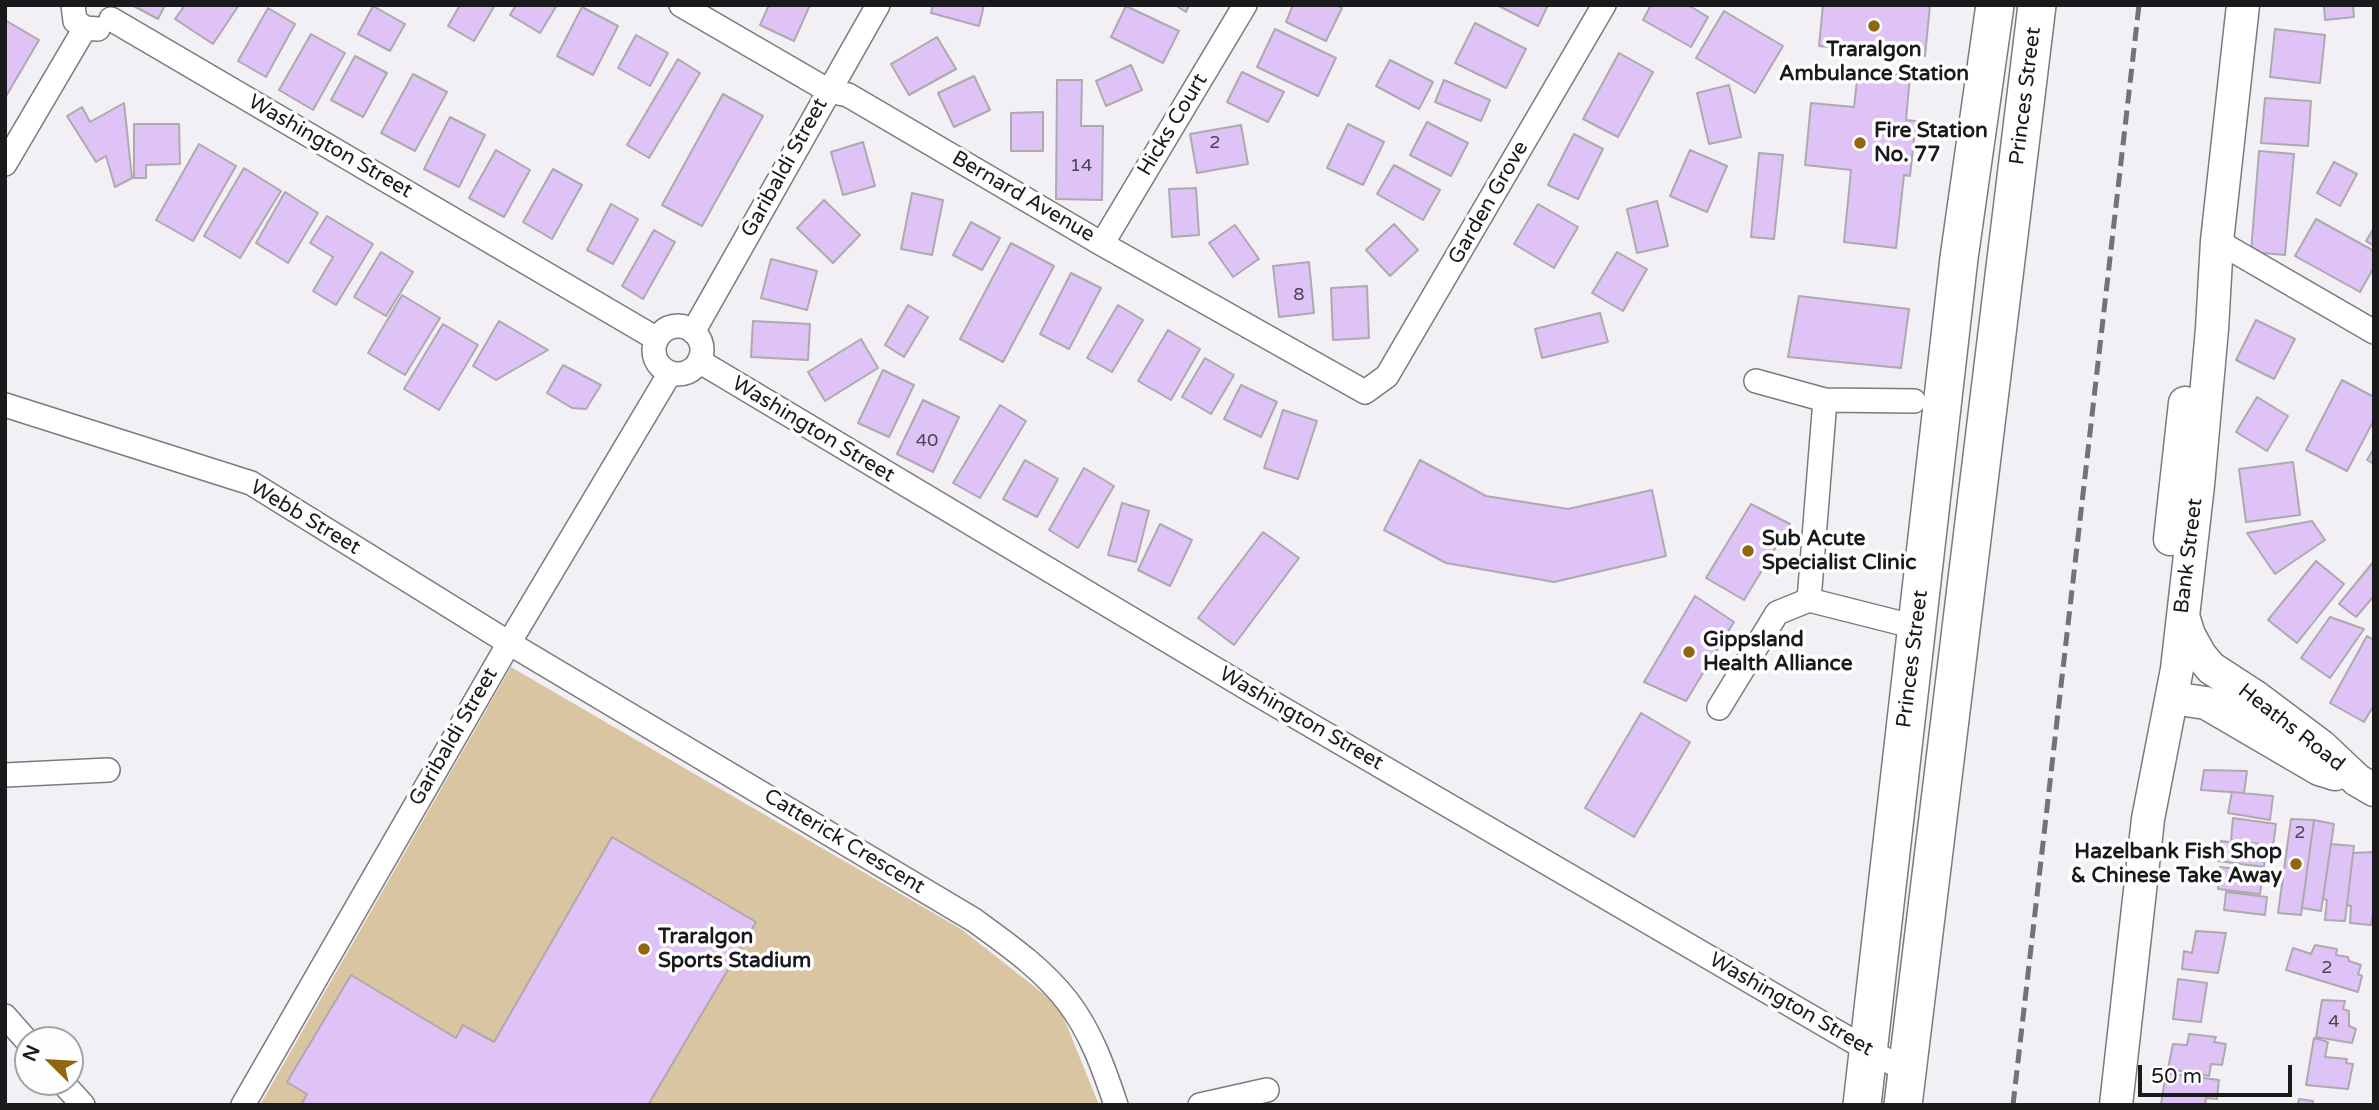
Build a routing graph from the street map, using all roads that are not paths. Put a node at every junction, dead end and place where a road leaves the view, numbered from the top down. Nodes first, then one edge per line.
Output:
1 (73, 5) edge
2 (681, 5) edge
3 (878, 5) edge
4 (1245, 5) edge
5 (1604, 5) edge
6 (1995, 5) edge
7 (2037, 5) edge
8 (2243, 5) edge
9 (112, 12) edge
10 (85, 28) junction
11 (829, 91) junction
12 (5, 164) edge
13 (2217, 241) junction
14 (1102, 244) junction
15 (693, 332) junction
16 (2374, 332) edge
17 (657, 339) junction
18 (699, 361) junction
19 (670, 373) junction
20 (1756, 381) dead end
21 (1365, 392) joint
22 (1825, 400) junction
23 (1914, 401) dead end
24 (5, 405) edge
25 (1809, 600) junction
26 (2182, 614) junction
27 (1916, 627) junction
28 (509, 643) junction
29 (2211, 668) junction
30 (2168, 682) junction
31 (1719, 708) dead end
32 (108, 770) dead end
33 (5, 775) edge
34 (2365, 785) edge
35 (1868, 1050) junction
36 (1905, 1088) edge
37 (1267, 1090) dead end
38 (243, 1105) edge
39 (1116, 1105) edge
40 (1200, 1105) edge
41 (1861, 1105) edge
42 (2116, 1105) edge

1 - 10 street
2 - 11 street, Bernard Avenue
3 - 11 street, Garibaldi Street
4 - 14 street, Hicks Court
5 - 21 street, Garden Grove
6 - 27 highway, Princes Street
7 - 36 highway, Princes Street
8 - 13 main road, Bank Street
9 - 10 street
9 - 17 street, Washington Street
10 - 12 street
11 - 14 street, Bernard Avenue
11 - 15 street, Garibaldi Street
13 - 16 street
13 - 26 main road, Bank Street
13 - 30 main road
14 - 21 street, Bernard Avenue
15 - 17 street
15 - 18 street
17 - 19 street
18 - 19 street
18 - 35 street, Washington Street
19 - 28 street, Garibaldi Street
20 - 22 street
22 - 23 street
22 - 25 street
24 - 28 street, Webb Street
25 - 27 street
25 - 31 street
26 - 29 main road, Heaths Road
26 - 30 main road, Bank Street
27 - 35 highway, Princes Street
28 - 38 street, Garibaldi Street
28 - 39 street, Catterick Crescent
29 - 30 main road
29 - 34 main road, Heaths Road
30 - 34 main road, Heaths Road
30 - 42 main road, Bank Street
32 - 33 street
35 - 36 street, Washington Street
35 - 41 highway, Princes Street
37 - 40 street

